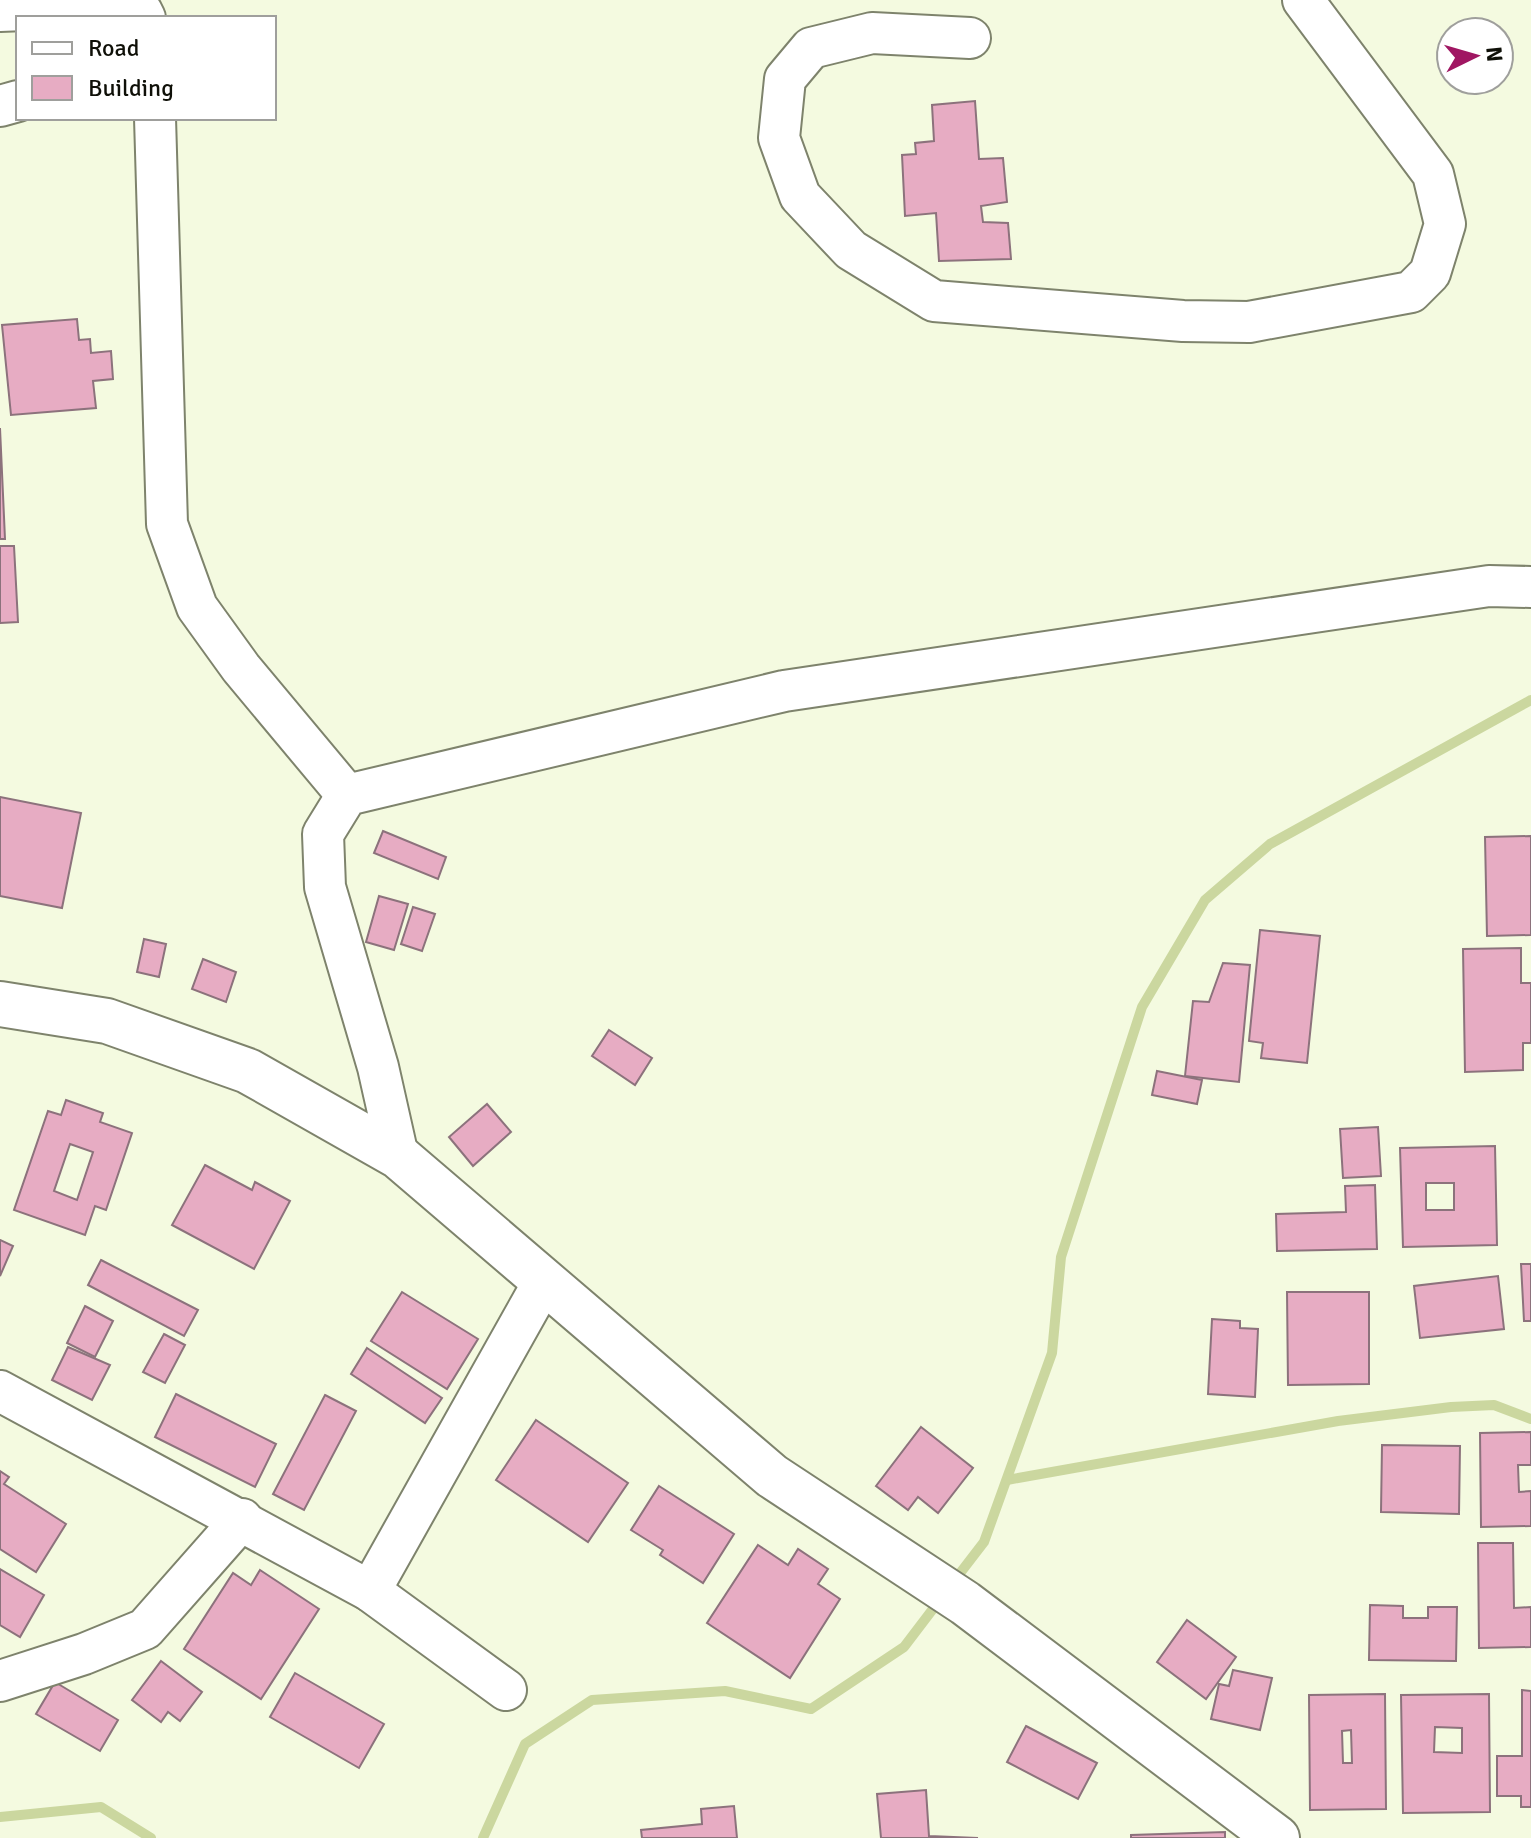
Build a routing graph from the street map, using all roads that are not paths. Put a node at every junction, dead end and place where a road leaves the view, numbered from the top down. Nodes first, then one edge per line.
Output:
1 (1303, 0) edge
2 (0, 11) edge
3 (144, 16) edge
4 (970, 38) dead end
5 (155, 120) edge
6 (1531, 587) edge
7 (347, 795) junction
8 (0, 1004) edge
9 (398, 1156) junction
10 (544, 1281) junction
11 (0, 1391) edge
12 (242, 1519) junction
13 (370, 1591) junction
14 (0, 1681) edge
15 (506, 1690) dead end
16 (1277, 1838) edge

1 - 4 street
2 - 3 street
5 - 7 street
6 - 7 street
7 - 9 street
8 - 9 street
9 - 10 street
10 - 13 street
10 - 16 street
11 - 12 street
12 - 13 street
12 - 14 street
13 - 15 street

